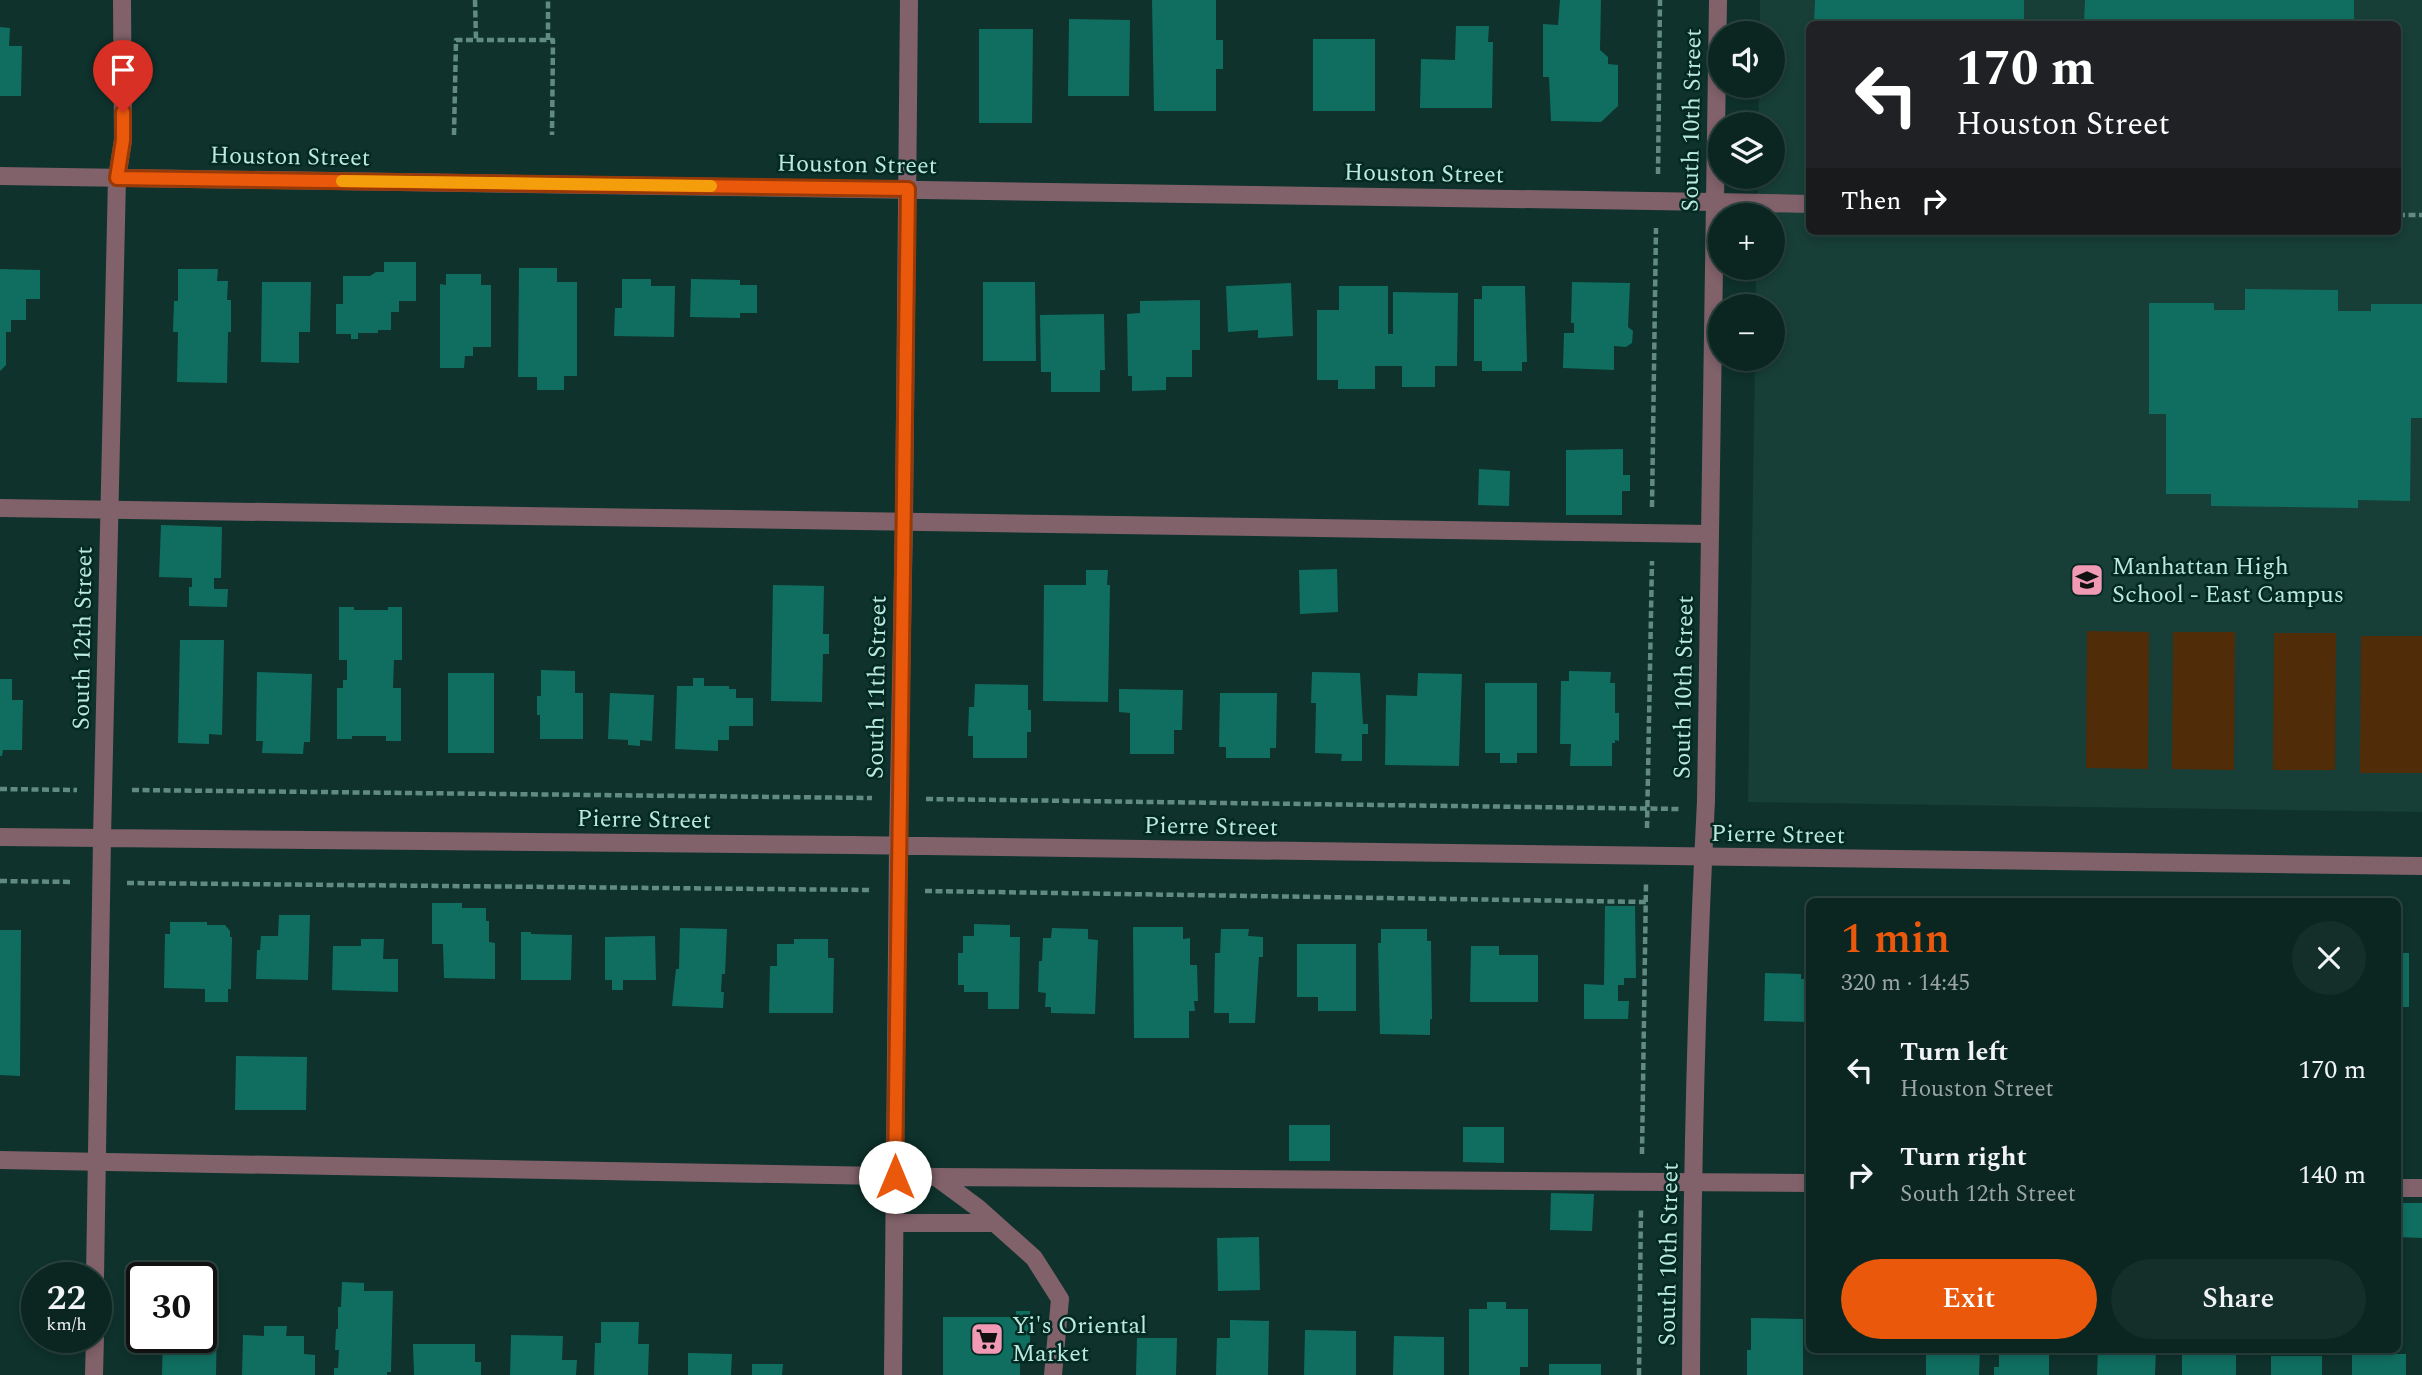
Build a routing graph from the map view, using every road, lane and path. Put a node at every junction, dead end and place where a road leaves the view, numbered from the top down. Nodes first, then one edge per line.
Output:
1 (122, 0) edge
2 (475, 0) edge
3 (548, 0) edge
4 (909, 0) edge
5 (1660, 0) edge
6 (1717, 0) edge
7 (476, 40) junction
8 (548, 40) junction
9 (454, 135) dead end
10 (552, 135) dead end
11 (0, 176) edge
12 (117, 178) junction
13 (908, 189) junction
14 (1658, 201) junction
15 (1714, 202) junction
16 (1806, 204) edge
17 (2401, 215) edge
18 (2422, 215) edge
19 (0, 508) edge
20 (109, 509) junction
21 (904, 520) junction
22 (1652, 533) junction
23 (1710, 534) junction
24 (0, 837) edge
25 (102, 838) junction
26 (898, 846) junction
27 (1646, 857) junction
28 (1703, 857) junction
29 (2422, 866) edge
30 (0, 881) edge
31 (102, 883) junction
32 (897, 890) junction
33 (1646, 902) junction
34 (0, 1160) edge
35 (96, 1161) junction
36 (895, 1177) junction
37 (936, 1177) junction
38 (1641, 1182) junction
39 (1692, 1182) junction
40 (1806, 1183) edge
41 (2401, 1188) edge
42 (2422, 1188) edge
43 (895, 1223) junction
44 (994, 1223) junction
45 (95, 1262) edge
46 (94, 1353) edge
47 (94, 1375) edge
48 (894, 1375) edge
49 (1053, 1375) edge
50 (1639, 1375) edge
51 (1691, 1375) edge

1 - 12 street, South 12th Street
2 - 7 path
3 - 8 path
4 - 13 street, South 11th Street
5 - 14 path
6 - 15 street, South 10th Street
7 - 8 path
7 - 9 path
8 - 10 path
11 - 12 street, Houston Street
12 - 13 street, Houston Street
12 - 20 street, South 12th Street
13 - 14 street, Houston Street
13 - 21 street, South 11th Street
14 - 15 street, Houston Street
14 - 22 path
15 - 16 street, Houston Street
15 - 23 street, South 10th Street
17 - 18 path
19 - 20 street
20 - 21 street
20 - 25 street, South 12th Street
21 - 22 street
21 - 26 street, South 11th Street
22 - 23 street
22 - 27 path
23 - 28 street, South 10th Street
24 - 25 street, Pierre Street
25 - 26 street, Pierre Street
25 - 31 street, South 12th Street
26 - 27 street, Pierre Street
26 - 32 street, South 11th Street
27 - 28 street, Pierre Street
27 - 33 path
28 - 29 street, Pierre Street
28 - 39 street, South 10th Street
30 - 31 path
31 - 32 path
31 - 35 street, South 12th Street
32 - 33 path
32 - 36 street, South 11th Street
33 - 38 path
34 - 35 street
35 - 36 street
35 - 45 street, South 12th Street
36 - 37 street
36 - 43 street, South 11th Street
37 - 38 street
37 - 44 street
38 - 39 street
38 - 50 path
39 - 40 street
39 - 51 street, South 10th Street
41 - 42 street
43 - 44 street
43 - 48 street, South 11th Street
44 - 49 street
46 - 47 street

